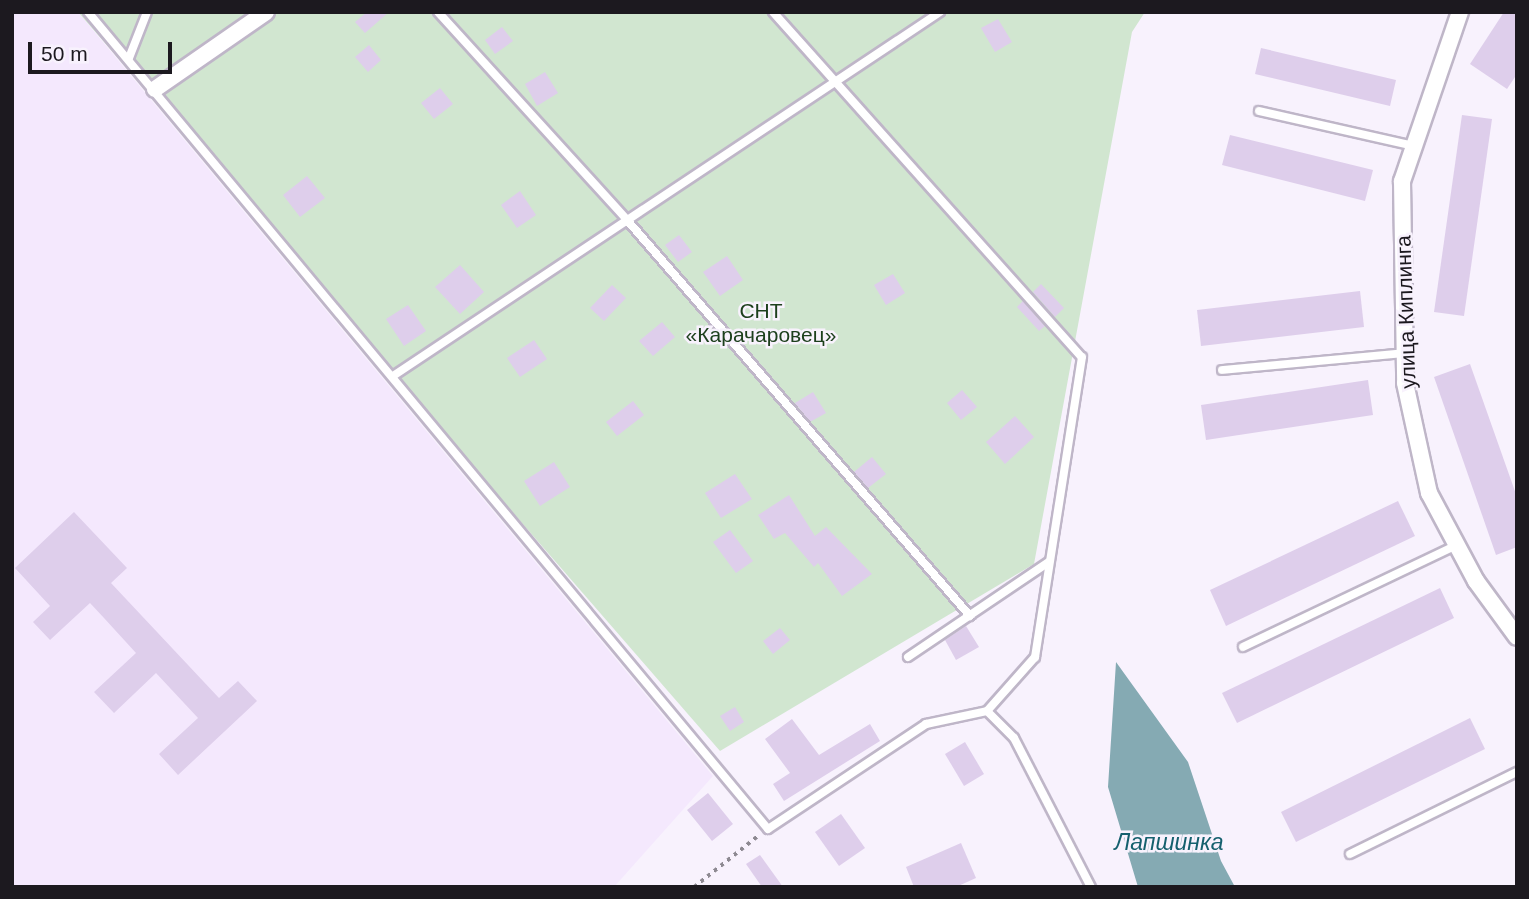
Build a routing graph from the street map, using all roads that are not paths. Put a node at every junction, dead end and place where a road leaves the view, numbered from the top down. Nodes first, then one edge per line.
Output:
1 (88, 12) edge
2 (147, 12) edge
3 (267, 12) edge
4 (438, 12) edge
5 (773, 12) edge
6 (940, 12) edge
7 (1460, 12) edge
8 (129, 58) junction
9 (836, 78) junction
10 (155, 89) junction
11 (1259, 111) dead end
12 (1413, 146) junction
13 (627, 220) junction
14 (1405, 353) junction
15 (1222, 370) dead end
16 (393, 376) junction
17 (1457, 545) junction
18 (1049, 562) junction
19 (970, 616) junction
20 (1517, 637) edge
21 (1242, 648) dead end
22 (908, 657) dead end
23 (987, 711) junction
24 (1517, 772) edge
25 (1350, 854) dead end
26 (1091, 887) edge

1 - 8 lane
2 - 8 lane
3 - 10 street
4 - 13 lane
5 - 9 lane
6 - 9 lane
7 - 12 street, улица Киплинга
8 - 10 lane
9 - 13 lane
9 - 18 lane
10 - 16 lane
11 - 12 lane
12 - 14 street, улица Киплинга
13 - 16 lane
13 - 19 lane
14 - 15 lane
14 - 17 street, улица Киплинга
16 - 23 lane
17 - 20 street, улица Киплинга
17 - 21 lane
18 - 19 lane
18 - 23 lane
19 - 22 lane
23 - 26 lane
24 - 25 lane

